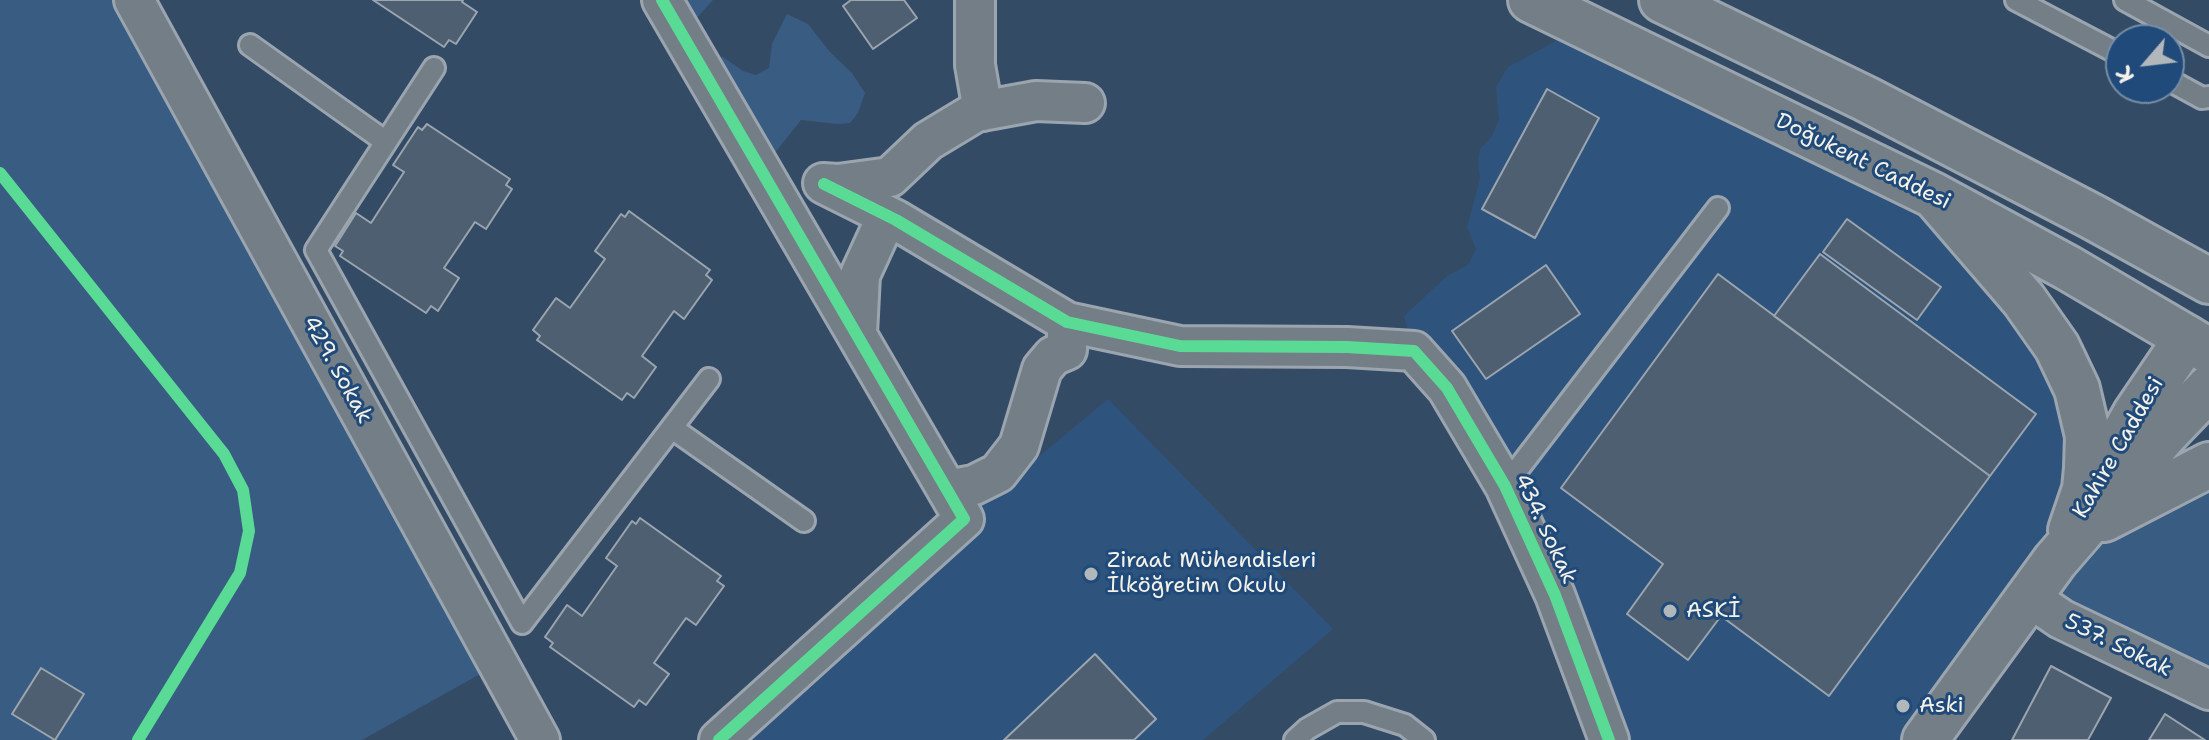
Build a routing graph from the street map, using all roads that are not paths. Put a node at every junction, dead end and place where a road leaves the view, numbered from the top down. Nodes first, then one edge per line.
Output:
1 (134, 0) edge
2 (662, 0) edge
3 (975, 0) edge
4 (1531, 0) edge
5 (1662, 0) edge
6 (2016, 0) edge
7 (2125, 0) edge
8 (250, 45) dead end
9 (2209, 46) edge
10 (2105, 47) edge
11 (434, 68) dead end
12 (2185, 89) edge
13 (2209, 97) edge
14 (1085, 103) dead end
15 (983, 111) junction
16 (386, 142) junction
17 (761, 170) junction
18 (824, 184) junction
19 (1933, 195) junction
20 (1718, 208) dead end
21 (887, 216) junction
22 (2209, 281) edge
23 (1067, 322) junction
24 (857, 334) junction
25 (2202, 334) edge
26 (709, 379) dead end
27 (2209, 388) edge
28 (672, 428) junction
29 (398, 439) junction
30 (2209, 465) edge
31 (1505, 486) junction
32 (947, 490) junction
33 (804, 521) dead end
34 (2068, 542) junction
35 (2029, 597) junction
36 (2209, 690) edge
37 (540, 740) edge
38 (719, 740) edge
39 (1295, 740) edge
40 (1424, 740) edge
41 (1609, 740) edge
42 (1925, 740) edge

1 - 29 street, 429. Sokak
2 - 17 street
3 - 15 street
4 - 19 main road, Doğukent Caddesi
5 - 22 main road
6 - 10 lane
7 - 9 lane
8 - 16 lane
11 - 16 lane
12 - 13 lane
14 - 15 street
15 - 18 street
16 - 29 lane
17 - 18 street
17 - 24 street
18 - 21 street
19 - 25 main road, Doğukent Caddesi
19 - 34 main road
20 - 31 lane
21 - 23 street
21 - 24 street
23 - 31 street, 434. Sokak
23 - 32 street
24 - 32 street
25 - 34 main road, Kahire Caddesi
26 - 28 lane
27 - 34 main road, Kahire Caddesi
28 - 29 lane
28 - 33 lane
29 - 37 street, 429. Sokak
30 - 34 main road
31 - 41 street, 434. Sokak
32 - 38 street
34 - 35 main road, Kahire Caddesi
35 - 36 street, 537. Sokak
35 - 42 main road, Kahire Caddesi
39 - 40 lane

